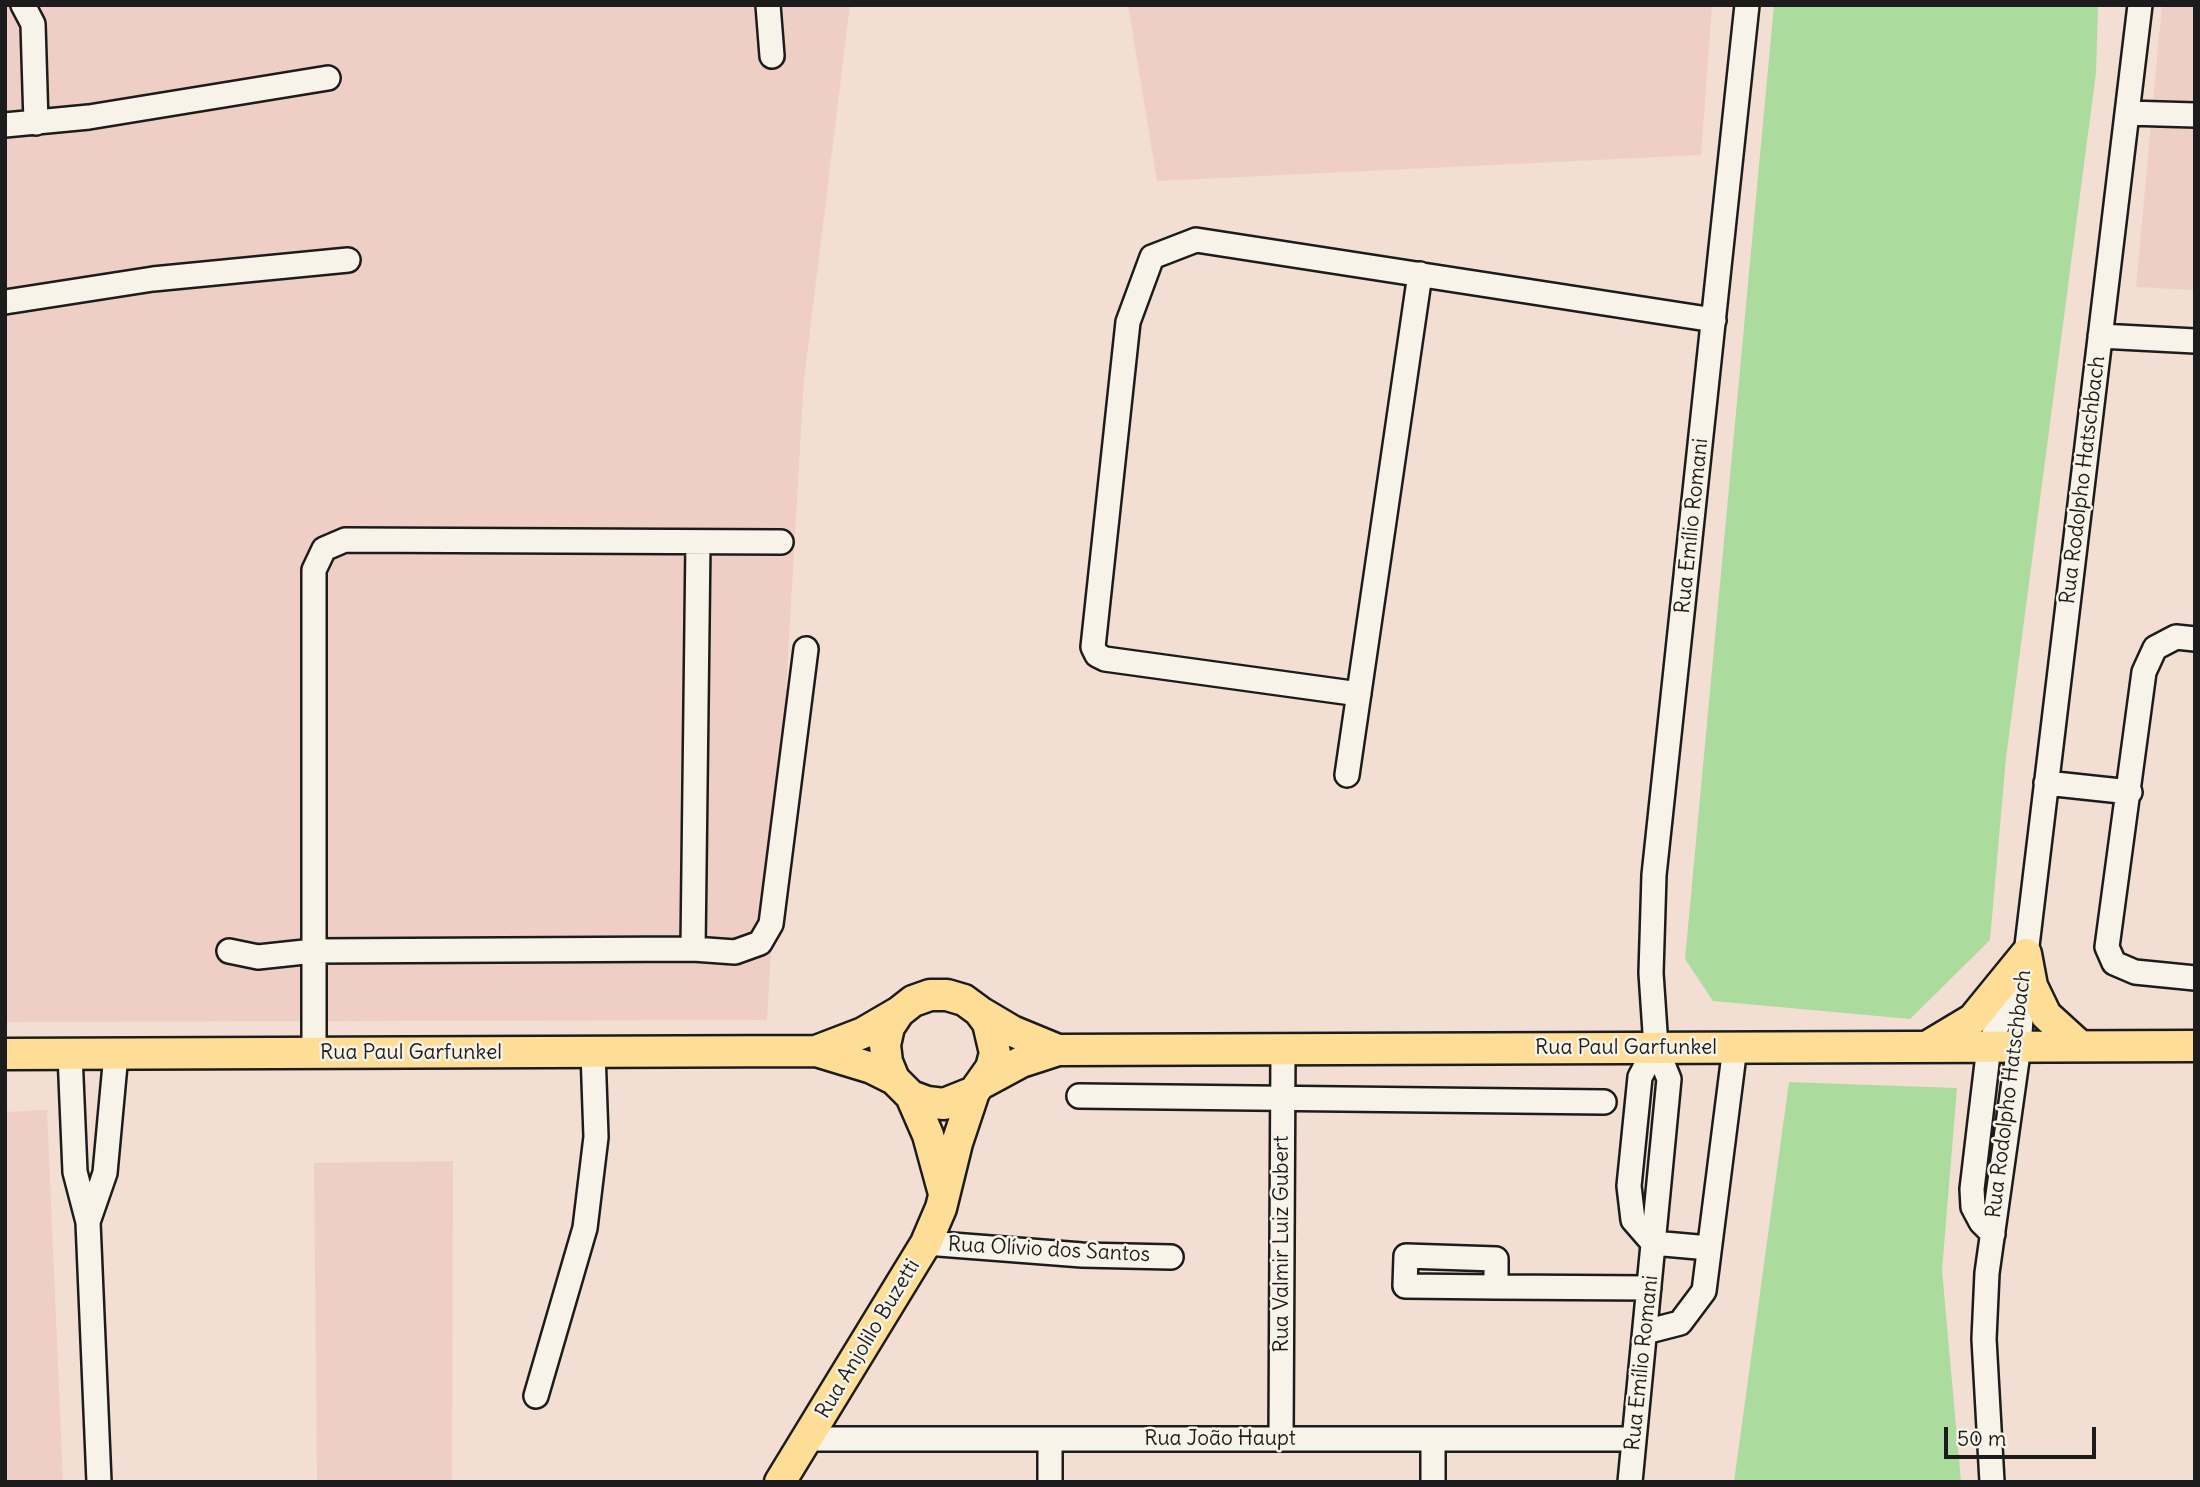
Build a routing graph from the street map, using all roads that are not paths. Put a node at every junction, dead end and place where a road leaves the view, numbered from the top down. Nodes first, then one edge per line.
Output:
1 (23, 5) edge
2 (768, 5) edge
3 (1747, 5) edge
4 (2140, 5) edge
5 (772, 56) dead end
6 (328, 78) dead end
7 (2127, 113) junction
8 (2195, 115) edge
9 (36, 123) junction
10 (5, 125) edge
11 (348, 260) dead end
12 (1420, 274) junction
13 (5, 302) edge
14 (1714, 320) junction
15 (2100, 336) junction
16 (2195, 341) edge
17 (698, 542) junction
18 (781, 542) dead end
19 (2195, 639) edge
20 (806, 649) dead end
21 (1359, 694) junction
22 (1347, 775) dead end
23 (2046, 783) junction
24 (2130, 792) junction
25 (693, 949) junction
26 (229, 951) dead end
27 (314, 951) junction
28 (2026, 954) junction
29 (2195, 978) edge
30 (979, 1011) junction
31 (899, 1012) junction
32 (1928, 1046) junction
33 (1989, 1046) junction
34 (2018, 1046) junction
35 (2080, 1046) junction
36 (2195, 1046) edge
37 (1735, 1047) junction
38 (1656, 1048) junction
39 (1283, 1049) junction
40 (1058, 1050) junction
41 (816, 1051) junction
42 (593, 1052) junction
43 (314, 1053) junction
44 (5, 1054) edge
45 (69, 1054) junction
46 (116, 1054) junction
47 (902, 1087) junction
48 (979, 1087) junction
49 (1079, 1096) dead end
50 (1283, 1098) junction
51 (1604, 1102) dead end
52 (944, 1190) junction
53 (88, 1222) junction
54 (1993, 1234) junction
55 (926, 1243) junction
56 (1653, 1243) junction
57 (1709, 1248) junction
58 (1171, 1257) dead end
59 (1496, 1287) dead end
60 (1649, 1288) junction
61 (1645, 1332) junction
62 (536, 1396) dead end
63 (1281, 1439) junction
64 (1634, 1439) junction
65 (806, 1440) junction
66 (1050, 1440) junction
67 (1433, 1440) junction
68 (99, 1482) edge
69 (780, 1482) edge
70 (1050, 1482) edge
71 (1433, 1482) edge
72 (1630, 1482) edge
73 (1992, 1482) edge

1 - 9 street
2 - 5 street
3 - 14 street, Rua Emílio Romani
4 - 7 street, Rua Rodolpho Hatschbach
6 - 9 street
7 - 8 street
7 - 15 street, Rua Rodolpho Hatschbach
9 - 10 street
11 - 13 street
12 - 14 street
12 - 21 street
12 - 21 street
14 - 38 street, Rua Emílio Romani
15 - 16 street
15 - 23 street, Rua Rodolpho Hatschbach
17 - 18 street
17 - 25 street
17 - 27 street
19 - 24 street
20 - 25 street
21 - 22 street
23 - 24 street
23 - 28 street, Rua Rodolpho Hatschbach
24 - 29 street
25 - 27 street
26 - 27 street
27 - 43 street
28 - 32 main road
28 - 33 street, Rua Rodolpho Hatschbach
28 - 34 street, Rua Rodolpho Hatschbach
28 - 35 main road
30 - 31 main road
30 - 40 main road, Rua Paul Garfunkel
30 - 48 main road
31 - 41 main road, Rua Paul Garfunkel
31 - 47 main road
32 - 33 main road, Rua Paul Garfunkel
32 - 37 main road, Rua Paul Garfunkel
33 - 34 main road, Rua Paul Garfunkel
33 - 54 street, Rua Rodolpho Hatschbach
34 - 35 main road, Rua Paul Garfunkel
34 - 54 street, Rua Rodolpho Hatschbach
35 - 36 main road, Rua Paul Garfunkel
37 - 38 main road, Rua Paul Garfunkel
37 - 57 street
38 - 39 main road, Rua Paul Garfunkel
38 - 56 street
39 - 40 main road, Rua Paul Garfunkel
39 - 50 street, Rua Valmir Luiz Gubert
40 - 48 main road, Rua Paul Garfunkel
41 - 42 main road, Rua Paul Garfunkel
41 - 47 main road, Rua Paul Garfunkel
42 - 43 main road, Rua Paul Garfunkel
42 - 62 street
43 - 46 main road, Rua Paul Garfunkel
44 - 45 main road, Rua Paul Garfunkel
45 - 46 main road, Rua Paul Garfunkel
45 - 53 street
46 - 53 street
47 - 48 main road
47 - 52 main road
48 - 52 main road, Rua Anjolilo Buzetti
49 - 50 street
50 - 51 street
50 - 63 street, Rua Valmir Luiz Gubert
52 - 55 main road, Rua Anjolilo Buzetti
53 - 68 street
54 - 73 street, Rua Rodolpho Hatschbach
55 - 58 street, Rua Olívio dos Santos
55 - 65 main road, Rua Anjolilo Buzetti
56 - 57 street
56 - 60 street, Rua Emílio Romani
57 - 61 street
59 - 60 street
60 - 61 street, Rua Emílio Romani
61 - 64 street, Rua Emílio Romani
63 - 66 street, Rua João Haupt
63 - 67 street, Rua João Haupt
64 - 67 street, Rua João Haupt
64 - 72 street, Rua Emílio Romani
65 - 66 street, Rua João Haupt
65 - 69 main road, Rua Anjolilo Buzetti
66 - 70 street
67 - 71 street

